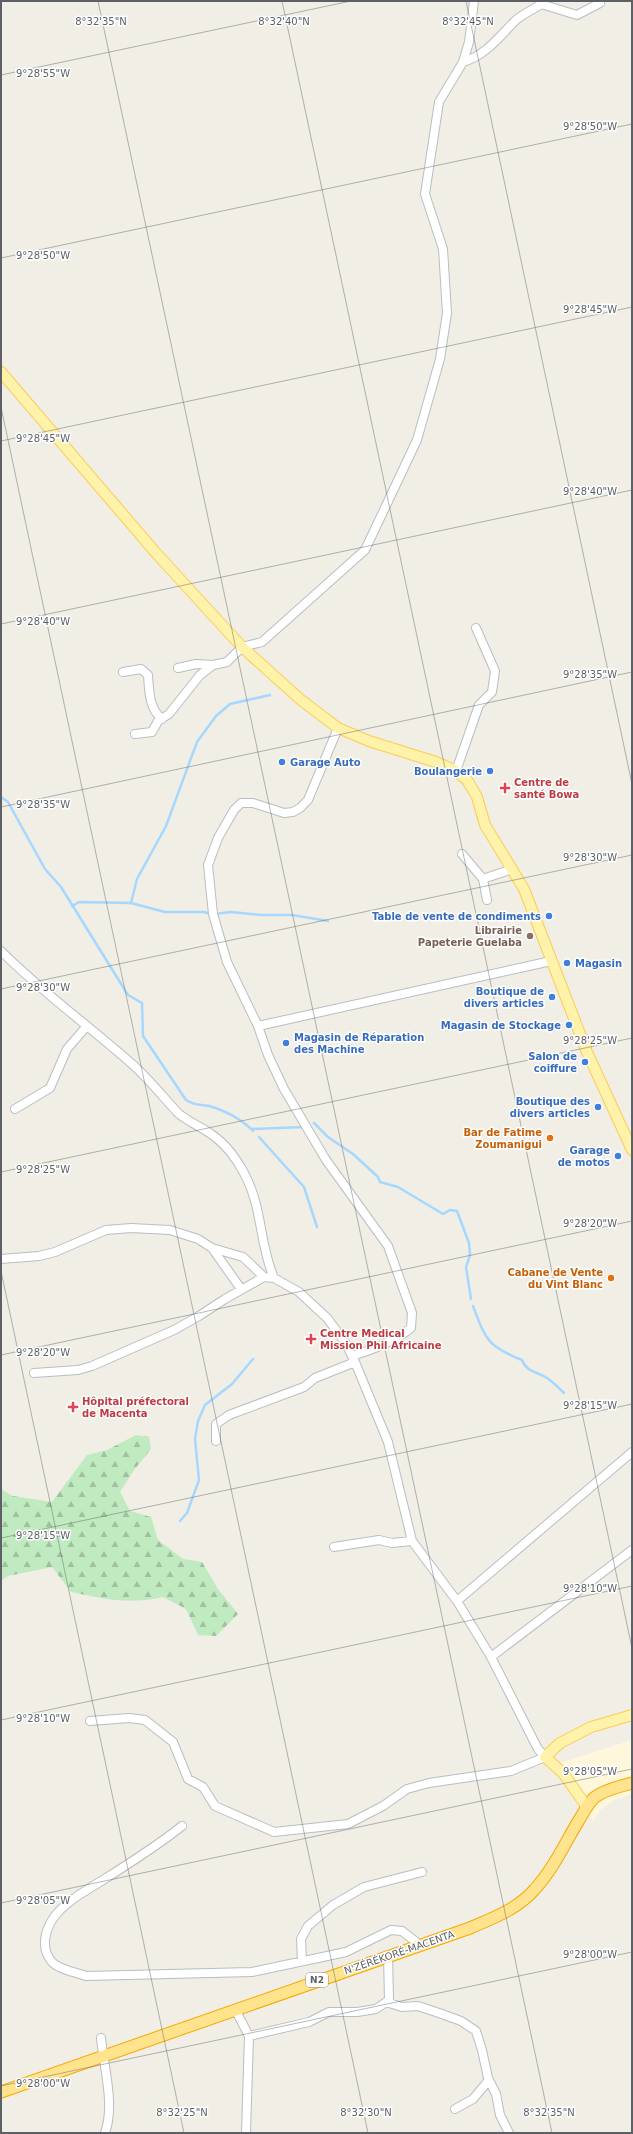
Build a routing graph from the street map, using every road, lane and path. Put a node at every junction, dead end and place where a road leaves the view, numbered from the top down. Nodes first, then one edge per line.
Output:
1 (474, 1) edge
2 (600, 3) dead end
3 (463, 62) junction
4 (1, 372) edge
5 (476, 628) dead end
6 (242, 647) junction
7 (213, 665) junction
8 (178, 668) dead end
9 (123, 672) dead end
10 (162, 719) junction
11 (338, 728) junction
12 (135, 734) dead end
13 (456, 771) junction
14 (462, 854) dead end
15 (512, 869) junction
16 (483, 879) junction
17 (487, 900) dead end
18 (1, 951) edge
19 (551, 961) junction
20 (258, 1026) junction
21 (86, 1027) junction
22 (15, 1109) dead end
23 (632, 1150) edge
24 (212, 1248) junction
25 (1, 1259) edge
26 (264, 1278) junction
27 (274, 1278) junction
28 (241, 1289) junction
29 (354, 1359) junction
30 (34, 1373) dead end
31 (216, 1441) dead end
32 (632, 1452) edge
33 (412, 1541) junction
34 (334, 1547) dead end
35 (632, 1550) edge
36 (457, 1601) junction
37 (491, 1657) junction
38 (632, 1715) edge
39 (90, 1721) dead end
40 (545, 1757) junction
41 (632, 1783) edge
42 (587, 1807) junction
43 (182, 1826) dead end
44 (422, 1872) dead end
45 (420, 1945) junction
46 (388, 1955) junction
47 (302, 1961) junction
48 (386, 2002) junction
49 (235, 2009) junction
50 (249, 2036) junction
51 (100, 2038) dead end
52 (103, 2057) junction
53 (489, 2080) junction
54 (1, 2092) edge
55 (455, 2109) dead end
56 (105, 2133) edge
57 (246, 2133) edge
58 (509, 2133) edge

1 - 3 street
2 - 3 street
3 - 6 street
4 - 6 main road
5 - 13 street
6 - 7 street
6 - 11 main road
7 - 8 street
7 - 10 street
9 - 10 street
10 - 12 street
11 - 13 main road
11 - 20 street
13 - 15 main road
14 - 16 street
15 - 16 street
15 - 19 main road
16 - 17 street
18 - 21 street
19 - 20 street
19 - 23 main road
20 - 29 street
21 - 22 street
21 - 27 street
24 - 25 street
24 - 26 street
24 - 28 street
26 - 27 street
26 - 28 street
27 - 29 street
28 - 30 street
29 - 31 street
29 - 33 street
32 - 36 street
33 - 34 street
33 - 36 street
35 - 37 street
36 - 37 street
37 - 40 street
38 - 40 main road
39 - 40 street
40 - 42 main road
41 - 42 highway, N'ZÉRÉKORÉ-MACENTA / N2
42 - 45 highway, N'ZÉRÉKORÉ-MACENTA / N2
43 - 47 street
44 - 47 street
45 - 46 highway, N'ZÉRÉKORÉ-MACENTA / N2
45 - 47 street
46 - 48 street
46 - 49 highway, N'ZÉRÉKORÉ-MACENTA / N2
48 - 50 street
48 - 53 street
49 - 50 street
49 - 52 highway, N'ZÉRÉKORÉ-MACENTA / N2
50 - 57 street
51 - 52 street
52 - 54 highway, N'ZÉRÉKORÉ-MACENTA / N2
52 - 56 street
53 - 55 street
53 - 58 street

